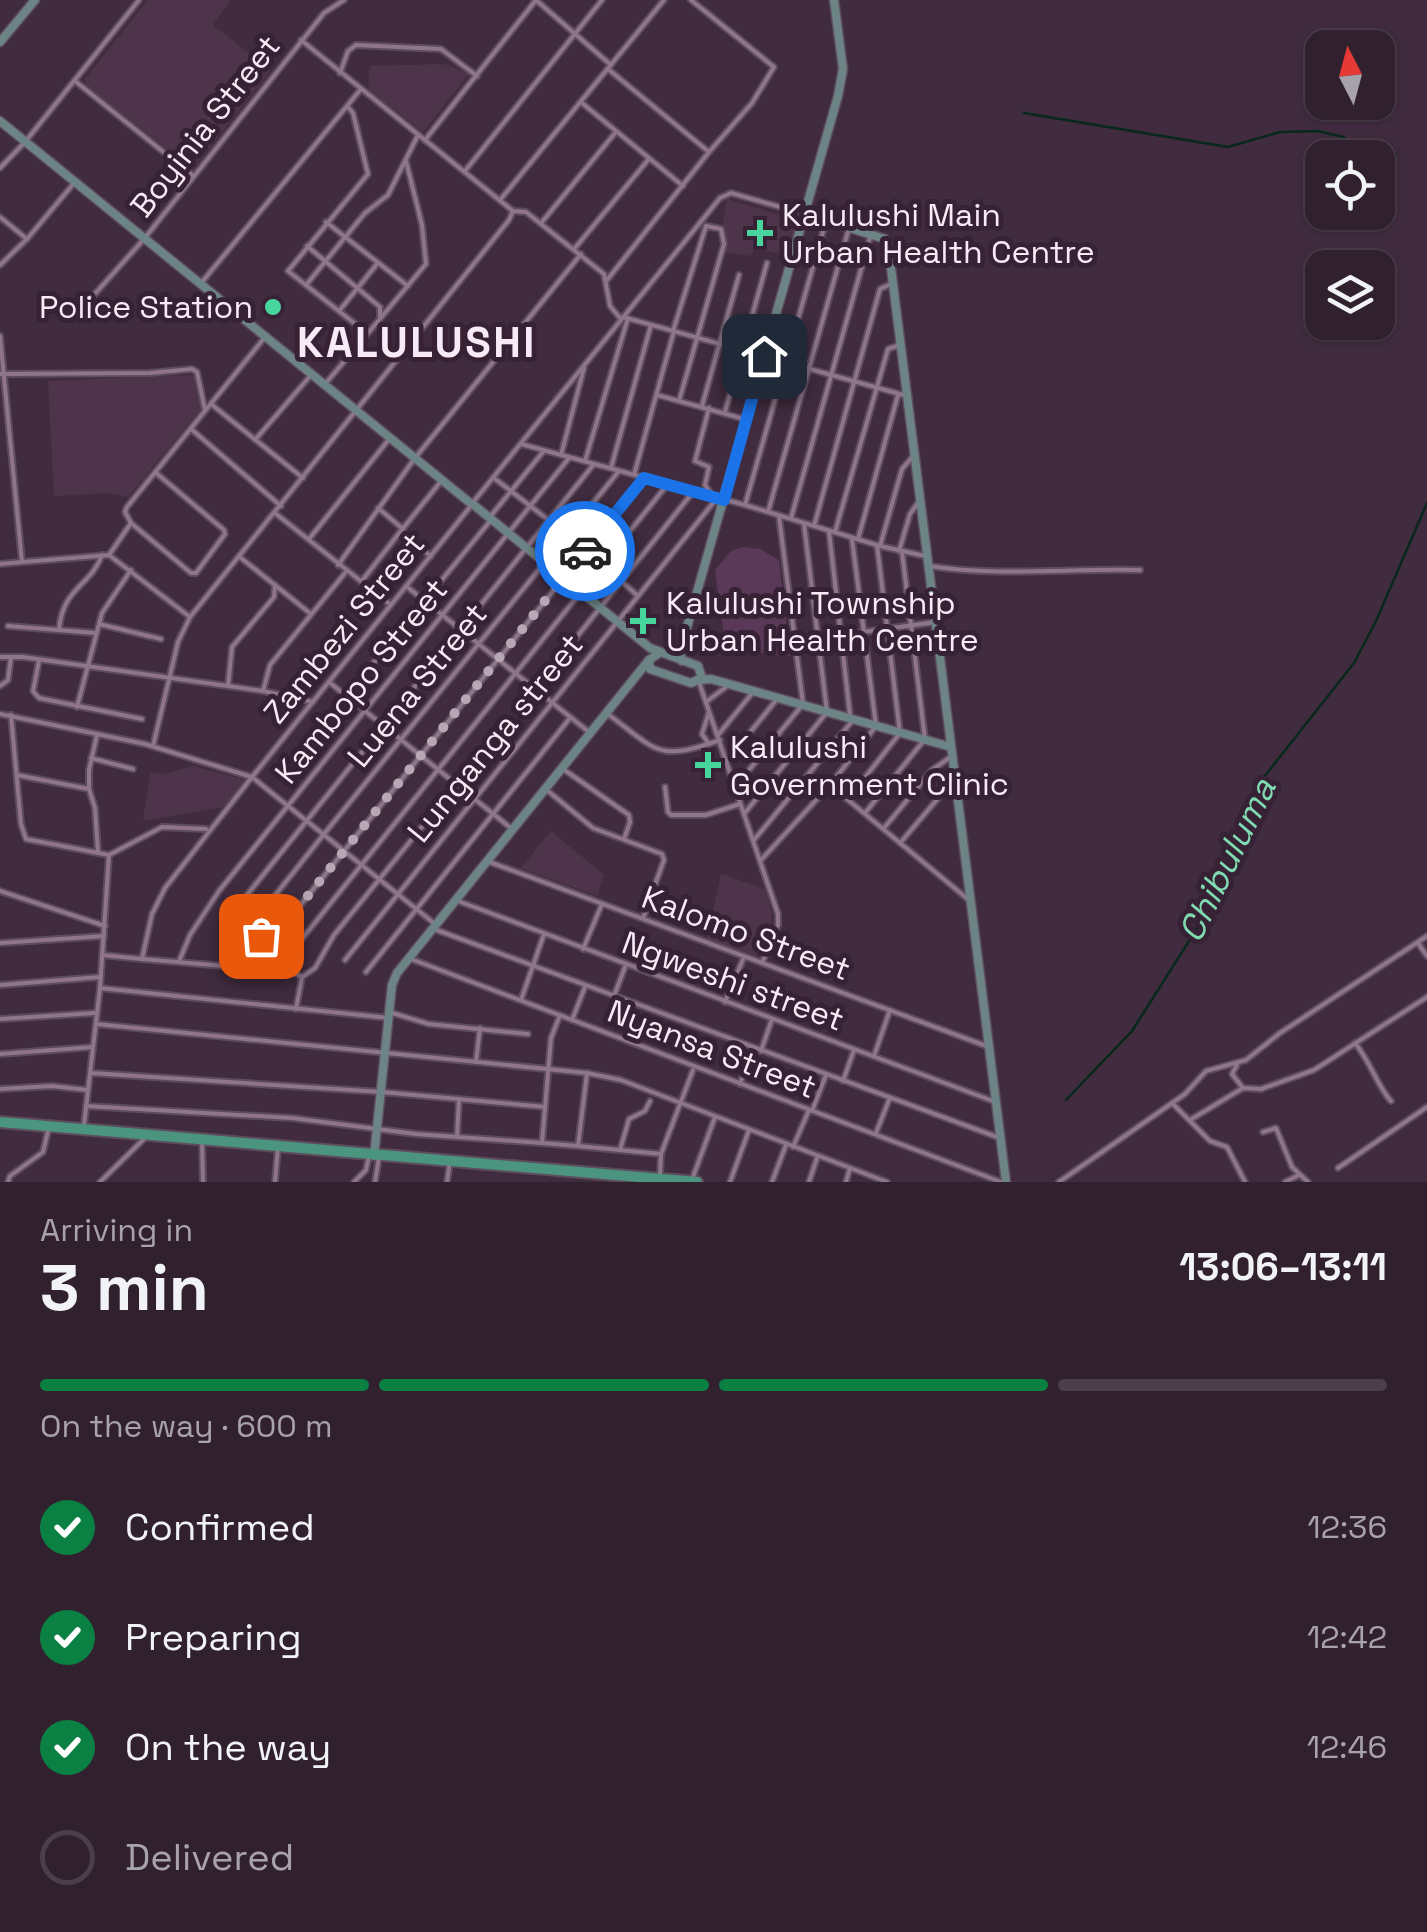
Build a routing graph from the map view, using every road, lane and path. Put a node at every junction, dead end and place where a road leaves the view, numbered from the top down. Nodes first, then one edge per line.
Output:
1 (35, 0) edge
2 (139, 0) edge
3 (344, 0) edge
4 (602, 0) edge
5 (664, 0) edge
6 (691, 0) edge
7 (834, 0) edge
8 (574, 35) junction
9 (302, 40) junction
10 (0, 42) edge
11 (609, 67) junction
12 (340, 73) junction
13 (477, 76) junction
14 (75, 80) junction
15 (361, 89) junction
16 (580, 101) junction
17 (348, 106) junction
18 (0, 121) edge
19 (615, 133) junction
20 (418, 135) junction
21 (425, 140) junction
22 (25, 142) junction
23 (709, 152) junction
24 (649, 159) junction
25 (406, 162) junction
26 (0, 168) edge
27 (465, 171) junction
28 (192, 175) junction
29 (75, 182) junction
30 (682, 186) junction
31 (500, 200) junction
32 (513, 211) junction
33 (805, 214) junction
34 (0, 217) edge
35 (704, 218) junction
36 (826, 220) junction
37 (326, 222) junction
38 (541, 223) junction
39 (707, 225) junction
40 (849, 227) junction
41 (872, 232) junction
42 (345, 237) junction
43 (27, 239) junction
44 (144, 239) junction
45 (307, 246) junction
46 (575, 248) junction
47 (581, 254) junction
48 (326, 260) junction
49 (378, 263) junction
50 (767, 263) dead end
51 (0, 265) edge
52 (739, 275) dead end
53 (606, 280) junction
54 (893, 283) junction
55 (201, 284) junction
56 (306, 286) junction
57 (408, 286) junction
58 (358, 288) junction
59 (92, 296) dead end
60 (340, 311) junction
61 (624, 318) junction
62 (379, 320) junction
63 (651, 325) junction
64 (360, 328) junction
65 (674, 331) junction
66 (369, 332) junction
67 (0, 336) edge
68 (265, 336) junction
69 (697, 338) junction
70 (360, 343) junction
71 (720, 343) junction
72 (901, 345) junction
73 (744, 349) junction
74 (764, 356) junction
75 (786, 363) junction
76 (584, 366) junction
77 (809, 369) junction
78 (2, 374) edge
79 (312, 374) junction
80 (831, 376) junction
81 (854, 382) junction
82 (325, 385) junction
83 (876, 388) junction
84 (657, 395) junction
85 (903, 396) junction
86 (679, 401) junction
87 (211, 404) junction
88 (702, 406) junction
89 (709, 408) junction
90 (206, 410) junction
91 (357, 411) junction
92 (725, 412) junction
93 (746, 420) junction
94 (190, 429) junction
95 (390, 438) junction
96 (256, 440) junction
97 (521, 444) junction
98 (544, 451) junction
99 (915, 454) junction
100 (561, 456) junction
101 (415, 458) junction
102 (569, 458) junction
103 (586, 462) junction
104 (594, 464) junction
105 (611, 468) junction
106 (619, 471) junction
107 (156, 472) junction
108 (634, 475) junction
109 (493, 477) junction
110 (303, 478) junction
111 (644, 478) junction
112 (442, 480) junction
113 (667, 485) junction
114 (512, 491) junction
115 (694, 492) junction
116 (718, 498) junction
117 (921, 498) junction
118 (472, 504) junction
119 (745, 505) junction
120 (281, 506) junction
121 (532, 506) junction
122 (378, 508) junction
123 (768, 512) junction
124 (274, 513) junction
125 (779, 516) junction
126 (791, 518) junction
127 (490, 519) junction
128 (550, 521) junction
129 (131, 523) junction
130 (804, 523) junction
131 (814, 526) junction
132 (402, 530) junction
133 (832, 531) junction
134 (509, 534) junction
135 (568, 535) junction
136 (855, 538) junction
137 (308, 540) junction
138 (879, 546) junction
139 (526, 548) junction
140 (586, 550) junction
141 (900, 551) junction
142 (109, 554) junction
143 (102, 555) junction
144 (430, 556) junction
145 (240, 557) junction
146 (928, 561) junction
147 (22, 562) junction
148 (546, 563) junction
149 (0, 564) edge
150 (338, 565) junction
151 (604, 566) junction
152 (131, 570) junction
153 (1140, 570) dead end
154 (347, 572) junction
155 (564, 578) junction
156 (622, 580) junction
157 (361, 582) junction
158 (275, 585) junction
159 (406, 586) junction
160 (582, 593) junction
161 (637, 595) junction
162 (424, 600) junction
163 (392, 605) junction
164 (600, 607) junction
165 (311, 614) junction
166 (443, 616) junction
167 (190, 618) junction
168 (936, 622) junction
169 (618, 623) junction
170 (99, 624) junction
171 (8, 626) dead end
172 (910, 626) junction
173 (887, 628) junction
174 (59, 629) junction
175 (460, 630) junction
176 (864, 630) junction
177 (96, 633) junction
178 (842, 634) junction
179 (818, 638) junction
180 (161, 639) dead end
181 (794, 642) junction
182 (479, 644) junction
183 (0, 657) edge
184 (11, 657) junction
185 (678, 657) junction
186 (652, 658) junction
187 (497, 660) junction
188 (39, 661) junction
189 (89, 668) junction
190 (515, 675) junction
191 (700, 678) junction
192 (168, 679) junction
193 (329, 682) junction
194 (730, 684) junction
195 (0, 686) edge
196 (228, 686) junction
197 (533, 690) junction
198 (263, 691) junction
199 (754, 691) junction
200 (347, 696) junction
201 (778, 698) junction
202 (312, 702) junction
203 (706, 702) junction
204 (551, 704) junction
205 (802, 704) junction
206 (77, 707) junction
207 (364, 710) junction
208 (518, 710) dead end
209 (709, 711) junction
210 (605, 712) junction
211 (826, 712) junction
212 (0, 714) edge
213 (11, 715) junction
214 (570, 718) junction
215 (852, 718) junction
216 (142, 719) dead end
217 (384, 725) junction
218 (876, 726) junction
219 (588, 732) junction
220 (900, 733) junction
221 (97, 735) junction
222 (719, 738) junction
223 (402, 740) junction
224 (925, 740) junction
225 (307, 744) dead end
226 (709, 744) junction
227 (153, 746) junction
228 (952, 751) junction
229 (419, 754) junction
230 (91, 758) junction
231 (727, 762) junction
232 (561, 768) junction
233 (133, 769) dead end
234 (438, 770) junction
235 (17, 775) junction
236 (252, 777) junction
237 (955, 779) junction
238 (456, 785) junction
239 (830, 785) junction
240 (665, 787) dead end
241 (735, 787) junction
242 (544, 788) junction
243 (89, 790) junction
244 (475, 800) junction
245 (848, 800) junction
246 (740, 804) junction
247 (289, 805) junction
248 (865, 813) junction
249 (493, 814) junction
250 (744, 814) junction
251 (307, 819) junction
252 (884, 828) junction
253 (512, 829) junction
254 (209, 830) junction
255 (324, 834) junction
256 (624, 839) junction
257 (754, 840) junction
258 (900, 843) junction
259 (344, 850) junction
260 (98, 853) junction
261 (108, 855) junction
262 (762, 860) junction
263 (487, 861) junction
264 (362, 864) junction
265 (380, 878) junction
266 (0, 892) edge
267 (398, 894) junction
268 (454, 900) junction
269 (972, 902) junction
270 (602, 904) junction
271 (416, 909) junction
272 (643, 919) junction
273 (105, 926) junction
274 (434, 926) junction
275 (253, 930) junction
276 (544, 934) junction
277 (104, 936) junction
278 (1427, 936) edge
279 (1418, 942) junction
280 (0, 943) edge
281 (270, 943) junction
282 (584, 949) junction
283 (102, 955) junction
284 (1427, 956) edge
285 (744, 957) junction
286 (142, 958) junction
287 (408, 958) junction
288 (180, 960) junction
289 (345, 960) dead end
290 (294, 963) junction
291 (762, 963) junction
292 (532, 965) junction
293 (626, 965) junction
294 (292, 972) junction
295 (366, 972) dead end
296 (100, 977) junction
297 (302, 977) junction
298 (0, 985) edge
299 (586, 985) junction
300 (100, 988) junction
301 (614, 996) junction
302 (1427, 997) edge
303 (521, 1001) junction
304 (725, 1002) junction
305 (296, 1009) junction
306 (890, 1010) junction
307 (96, 1012) junction
308 (389, 1015) junction
309 (560, 1015) junction
310 (0, 1019) edge
311 (772, 1019) junction
312 (572, 1020) junction
313 (96, 1024) junction
314 (480, 1028) junction
315 (528, 1034) dead end
316 (1355, 1043) junction
317 (94, 1047) junction
318 (989, 1047) junction
319 (753, 1048) junction
320 (854, 1050) junction
321 (760, 1051) junction
322 (0, 1054) edge
323 (386, 1054) junction
324 (874, 1056) junction
325 (476, 1062) junction
326 (1237, 1065) junction
327 (694, 1068) junction
328 (548, 1070) junction
329 (91, 1072) junction
330 (587, 1072) junction
331 (826, 1075) junction
332 (843, 1081) junction
333 (740, 1084) junction
334 (1242, 1088) junction
335 (0, 1089) edge
336 (88, 1090) junction
337 (382, 1092) junction
338 (459, 1099) junction
339 (890, 1099) junction
340 (650, 1101) dead end
341 (1391, 1101) dead end
342 (997, 1102) junction
343 (680, 1103) junction
344 (1172, 1103) junction
345 (86, 1106) junction
346 (1427, 1107) edge
347 (545, 1108) junction
348 (811, 1111) junction
349 (715, 1118) junction
350 (1190, 1120) junction
351 (0, 1122) edge
352 (49, 1126) junction
353 (378, 1128) junction
354 (84, 1129) junction
355 (749, 1130) junction
356 (1263, 1132) dead end
357 (876, 1133) junction
358 (147, 1136) junction
359 (457, 1137) junction
360 (1001, 1138) junction
361 (202, 1140) junction
362 (542, 1143) junction
363 (786, 1144) junction
364 (578, 1146) junction
365 (278, 1147) junction
366 (793, 1147) junction
367 (620, 1150) junction
368 (661, 1154) junction
369 (374, 1156) junction
370 (817, 1157) junction
371 (450, 1161) junction
372 (850, 1168) junction
373 (1338, 1168) dead end
374 (1301, 1174) junction
375 (594, 1178) edge
376 (659, 1179) junction
377 (8, 1182) edge
378 (100, 1182) edge
379 (203, 1182) edge
380 (275, 1182) edge
381 (354, 1182) edge
382 (376, 1182) edge
383 (448, 1182) edge
384 (694, 1182) edge
385 (730, 1182) edge
386 (772, 1182) edge
387 (809, 1182) edge
388 (846, 1182) edge
389 (887, 1182) edge
390 (1004, 1182) edge
391 (1060, 1182) edge
392 (1246, 1182) edge
393 (1285, 1182) edge
394 (1308, 1182) edge

1 - 10 street
2 - 14 street
3 - 9 street, Boyinia Street
4 - 8 street
5 - 11 street
6 - 23 street
7 - 33 street
8 - 11 street
8 - 13 street
8 - 27 street
9 - 12 street
9 - 28 street, Boyinia Street
11 - 16 street
11 - 23 street
12 - 13 street
12 - 15 street
13 - 21 street
14 - 22 street
14 - 28 street
15 - 17 street
15 - 20 street
16 - 19 street
16 - 31 street
17 - 37 street
17 - 55 street
18 - 22 street
19 - 24 street
19 - 38 street
20 - 21 street
20 - 25 street
21 - 27 street
22 - 26 street
22 - 29 street
23 - 30 street
24 - 30 street
24 - 46 street
25 - 42 street
25 - 57 street
27 - 31 street
28 - 44 street, Boyinia Street
29 - 43 street
29 - 44 street
30 - 53 street
31 - 32 street
32 - 38 street
32 - 91 street
33 - 35 street
33 - 36 street
33 - 74 street
34 - 43 street
35 - 39 street
35 - 61 street, Zambezi Street
36 - 40 street
36 - 75 street
37 - 42 street
37 - 45 street
38 - 46 street
39 - 65 street
39 - 69 street
40 - 41 street
40 - 77 street
41 - 54 street
41 - 80 street
42 - 48 street
42 - 49 street
43 - 51 street
44 - 55 street
44 - 59 street, Boyinia Street
45 - 48 street
45 - 56 street
46 - 47 street
47 - 53 street
47 - 101 street
48 - 56 street
48 - 58 street
49 - 57 street
49 - 58 street
50 - 73 street
52 - 71 street
53 - 61 street
54 - 72 street
54 - 81 street
55 - 68 street
56 - 60 street
57 - 62 street
58 - 60 street
58 - 62 street
60 - 64 street
61 - 63 street
61 - 76 street, Zambezi Street
61 - 103 street
62 - 66 street
63 - 65 street
63 - 105 street
64 - 66 street
64 - 70 street
65 - 69 street
65 - 84 street
66 - 70 street
67 - 78 street
68 - 79 street
68 - 87 street
69 - 71 street
69 - 86 street
70 - 82 street
71 - 73 street
71 - 88 street
72 - 83 street
72 - 85 street
73 - 74 street
73 - 92 street
74 - 75 street
74 - 93 street
75 - 77 street
75 - 119 street
76 - 97 street, Zambezi Street
76 - 100 street
77 - 80 street
77 - 123 street
78 - 90 street
78 - 147 street
79 - 82 street
79 - 96 street
80 - 81 street
80 - 126 street
81 - 83 street
81 - 131 street
82 - 91 street
83 - 85 street
83 - 133 street
84 - 86 street
84 - 108 street
85 - 99 street
85 - 136 street
86 - 88 street
87 - 90 street
87 - 96 street
88 - 89 street
89 - 92 street
89 - 116 street
90 - 94 street
91 - 95 street
91 - 110 street
92 - 93 street
93 - 116 street
94 - 107 street
94 - 120 street
95 - 101 street
95 - 137 street
96 - 110 street
97 - 98 street
97 - 109 street, Zambezi Street
98 - 100 street
98 - 114 street
99 - 117 street
99 - 138 street
100 - 102 street
101 - 112 street
101 - 122 street
102 - 103 street
102 - 121 street, Kambopo Street
103 - 104 street
104 - 105 street
104 - 128 street
105 - 106 street
106 - 108 street
106 - 135 street, Luena Street
107 - 129 street
107 - 129 street
108 - 111 street
109 - 114 street
109 - 118 street, Zambezi Street
110 - 120 street
111 - 113 street
111 - 140 street
112 - 118 street
112 - 132 street
113 - 115 street
113 - 151 street
114 - 121 street
114 - 127 street
115 - 116 street
115 - 156 street
116 - 119 street
116 - 161 street, Lunganga street
116 - 185 street
117 - 141 street
117 - 146 street
118 - 127 street
118 - 144 street, Zambezi Street
119 - 123 street
120 - 124 street
121 - 128 street
121 - 134 street, Kambopo Street
122 - 132 street
122 - 150 street
123 - 125 street
124 - 137 street
124 - 145 street
125 - 126 street
125 - 181 street
126 - 130 street
127 - 134 street
127 - 162 street
128 - 135 street
128 - 139 street
129 - 142 street
130 - 131 street
130 - 179 street
131 - 133 street
132 - 144 street
132 - 157 street
133 - 136 street
133 - 178 street
134 - 139 street
134 - 166 street, Kambopo Street
135 - 140 street
135 - 148 street, Luena Street
136 - 138 street
136 - 176 street
137 - 150 street
138 - 141 street
138 - 173 street
139 - 148 street
139 - 175 street
140 - 151 street
140 - 155 street
141 - 146 street
141 - 172 street
142 - 143 street
142 - 152 street
143 - 147 street
143 - 174 street
144 - 159 street, Zambezi Street
145 - 158 street
145 - 167 street
146 - 153 street
146 - 168 street
147 - 149 street
148 - 155 street
148 - 182 street, Luena Street
150 - 154 street
151 - 156 street
151 - 160 street
152 - 167 street
152 - 170 street
154 - 157 street
154 - 165 street
155 - 160 street
155 - 187 street
156 - 161 street
156 - 164 street
157 - 163 street
158 - 165 street
158 - 196 street
159 - 162 street
159 - 163 street, Zambezi Street
160 - 164 street
160 - 190 street
161 - 169 street, Lunganga street
162 - 166 street
162 - 200 street
163 - 193 street, Zambezi Street
164 - 169 street
164 - 197 street
165 - 198 street
166 - 175 street
166 - 207 street, Kambopo Street
167 - 192 street
168 - 172 street
168 - 228 street
169 - 186 street
169 - 204 street, Lunganga street
170 - 177 street
170 - 180 street
171 - 174 street
172 - 173 street
172 - 224 street
173 - 176 street
173 - 220 street
174 - 177 street
175 - 182 street
175 - 217 street
176 - 178 street
176 - 218 street
177 - 189 street
178 - 179 street
178 - 215 street
179 - 181 street
179 - 211 street
181 - 205 street
182 - 187 street
182 - 223 street, Luena Street
183 - 184 street
184 - 188 street
184 - 195 street
185 - 186 street
185 - 191 street
186 - 191 street
186 - 210 street
187 - 190 street
187 - 229 street
188 - 189 street
188 - 206 street
189 - 192 street
189 - 206 street
190 - 197 street
190 - 234 street
191 - 194 street
191 - 203 street
192 - 196 street
192 - 227 street
193 - 200 street
193 - 202 street, Zambezi Street
194 - 199 street
194 - 203 street
196 - 198 street
197 - 204 street
197 - 208 street
198 - 202 street
199 - 201 street
199 - 222 street
200 - 207 street
200 - 225 street
201 - 205 street
201 - 231 street
202 - 236 street, Zambezi Street
203 - 209 street
204 - 214 street
204 - 244 street, Lunganga street
205 - 211 street
205 - 241 street
206 - 216 street
207 - 217 street
207 - 247 street, Kambopo Street
209 - 222 street
209 - 226 street
210 - 219 street
210 - 226 street
211 - 215 street
211 - 250 street
212 - 213 street
213 - 221 street
213 - 235 street
214 - 219 street
214 - 249 street
215 - 218 street
215 - 257 street
217 - 223 street
217 - 251 street
218 - 220 street
218 - 239 street
219 - 232 street
220 - 224 street
220 - 245 street
221 - 227 street
221 - 230 street
222 - 226 street
222 - 231 street
223 - 229 street
223 - 255 street, Luena Street
224 - 228 street
224 - 248 street
227 - 236 street
228 - 237 street
228 - 252 street
229 - 234 street
229 - 259 street
230 - 233 street
230 - 243 street
231 - 241 street
232 - 242 street
232 - 256 street
234 - 238 street
234 - 264 street
235 - 243 street
235 - 260 street
236 - 247 street
236 - 254 street, Zambezi Street
237 - 258 street
237 - 269 street
238 - 244 street
238 - 265 street
239 - 245 street
239 - 262 street
240 - 246 street
241 - 246 street
242 - 253 street
242 - 256 street
243 - 260 street
244 - 249 street
244 - 267 street, Lunganga street
245 - 248 street
246 - 250 street
247 - 251 street
247 - 288 street, Kambopo Street
248 - 252 street
249 - 253 street
249 - 271 street
250 - 257 street
251 - 255 street
251 - 275 street
252 - 258 street
253 - 263 street
254 - 261 street
254 - 286 street, Zambezi Street
255 - 259 street
255 - 275 street, Luena Street
256 - 272 street
257 - 262 street
258 - 269 street
259 - 264 street
259 - 281 street
260 - 261 street
261 - 273 street
262 - 291 street
263 - 268 street
263 - 270 street, Kalomo Street
264 - 265 street
264 - 290 street
265 - 267 street
265 - 297 street
266 - 273 street
267 - 271 street
267 - 289 street, Lunganga street
268 - 274 street
268 - 276 street, Ngweshi street
269 - 318 street
270 - 272 street, Kalomo Street
270 - 282 street
271 - 274 street
271 - 295 street
272 - 285 street, Kalomo Street
273 - 277 street
274 - 287 street
274 - 292 street
275 - 281 street
276 - 282 street, Ngweshi street
276 - 292 street
277 - 280 street
277 - 283 street
278 - 279 street
279 - 284 street
279 - 326 street
281 - 290 street
282 - 293 street, Ngweshi street
283 - 286 street
283 - 296 street
285 - 291 street, Kalomo Street
285 - 304 street
286 - 288 street
287 - 303 street, Nyansa Street
287 - 308 street
288 - 294 street
290 - 294 street
291 - 306 street, Kalomo Street
292 - 299 street
292 - 303 street
293 - 301 street
293 - 304 street, Ngweshi street
294 - 297 street
296 - 298 street
296 - 300 street
297 - 305 street
299 - 301 street
299 - 312 street
300 - 305 street
300 - 307 street
301 - 319 street
302 - 316 street
303 - 309 street, Nyansa Street
304 - 311 street, Ngweshi street
305 - 308 street
306 - 318 street, Kalomo Street
306 - 324 street
307 - 310 street
307 - 313 street
308 - 314 street
308 - 323 street
309 - 312 street, Nyansa Street
309 - 328 street
311 - 320 street, Ngweshi street
311 - 321 street
312 - 327 street, Nyansa Street
313 - 317 street
313 - 323 street
314 - 315 street
314 - 325 street
316 - 334 street
316 - 341 street
317 - 322 street
317 - 329 street
318 - 342 street
319 - 321 street
319 - 333 street
320 - 324 street, Ngweshi street
320 - 332 street
321 - 331 street
323 - 325 street
323 - 337 street
324 - 342 street, Ngweshi street
325 - 328 street
326 - 334 street
326 - 344 street
327 - 333 street, Nyansa Street
327 - 343 street
328 - 330 street
328 - 347 street
329 - 336 street
329 - 337 street
330 - 343 street
330 - 364 street
331 - 332 street
331 - 348 street
332 - 339 street
333 - 348 street, Nyansa Street
334 - 350 street
335 - 336 street
336 - 345 street
337 - 338 street
337 - 353 street
338 - 347 street
338 - 359 street
339 - 357 street
339 - 360 street
340 - 367 street
342 - 360 street
343 - 349 street
343 - 368 street
344 - 350 street
344 - 391 street
345 - 353 street
345 - 354 street
346 - 373 street
347 - 362 street
348 - 357 street, Nyansa Street
348 - 366 street
349 - 355 street
349 - 384 street
350 - 392 street
351 - 352 main road
352 - 354 main road
352 - 377 street
353 - 359 street
353 - 369 street
354 - 358 main road
355 - 363 street
355 - 385 street
356 - 374 street
357 - 390 street, Nyansa Street
358 - 361 main road
358 - 378 street
359 - 362 street
360 - 390 street
361 - 365 main road
361 - 379 street
362 - 364 street
363 - 366 street
363 - 386 street
364 - 367 street
365 - 369 main road
365 - 380 street
366 - 370 street
367 - 368 street
368 - 376 street
369 - 371 main road
369 - 381 street
369 - 382 street
370 - 372 street
370 - 387 street
371 - 375 main road
371 - 383 street
372 - 388 street
372 - 389 street
374 - 393 street
374 - 394 street
375 - 376 main road
376 - 384 main road

